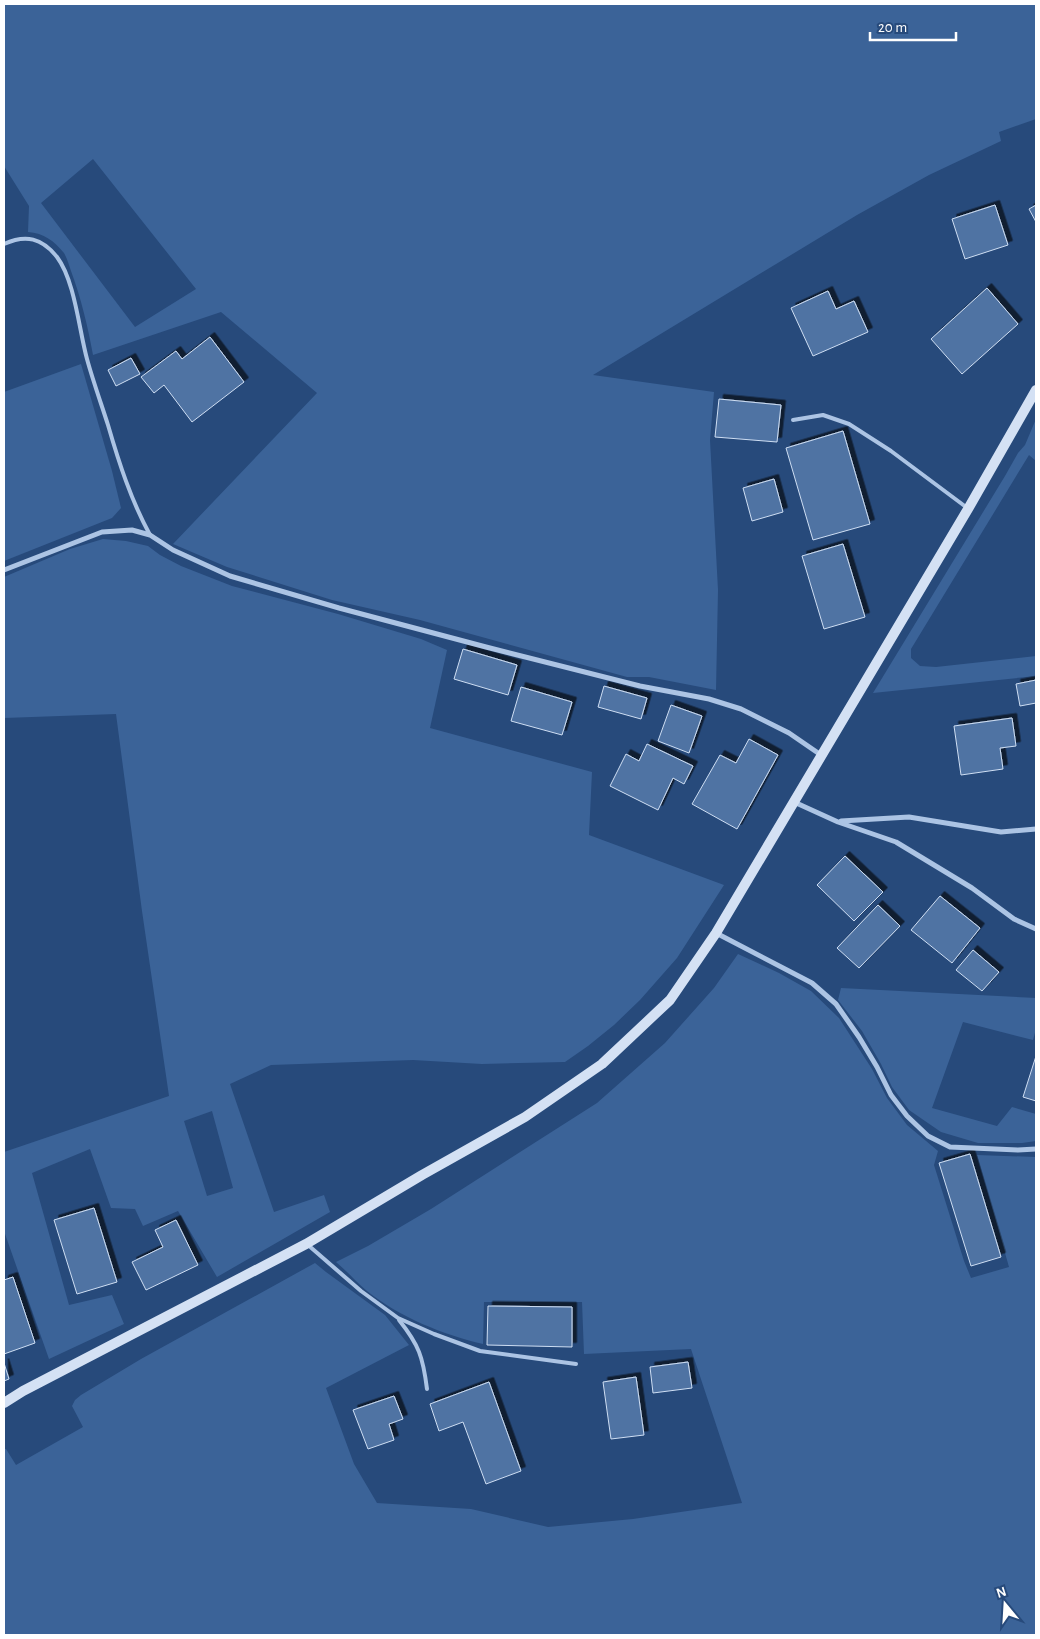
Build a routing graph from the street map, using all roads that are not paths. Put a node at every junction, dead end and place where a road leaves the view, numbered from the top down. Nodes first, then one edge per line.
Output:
1 (4, 244) edge
2 (1036, 390) edge
3 (793, 420) dead end
4 (968, 509) junction
5 (150, 536) junction
6 (4, 570) edge
7 (821, 755) junction
8 (794, 802) junction
9 (838, 822) junction
10 (1036, 829) edge
11 (1036, 929) edge
12 (716, 933) junction
13 (1036, 1149) edge
14 (306, 1244) junction
15 (398, 1318) junction
16 (576, 1364) dead end
17 (427, 1389) dead end
18 (4, 1404) edge

1 - 5 lane
2 - 4 main road
3 - 4 lane
4 - 7 main road
5 - 6 street
5 - 7 street
7 - 8 main road
8 - 9 street
8 - 12 main road
9 - 10 street
9 - 11 street
12 - 13 street
12 - 14 main road
14 - 15 lane
14 - 18 main road
15 - 16 lane
15 - 17 lane

